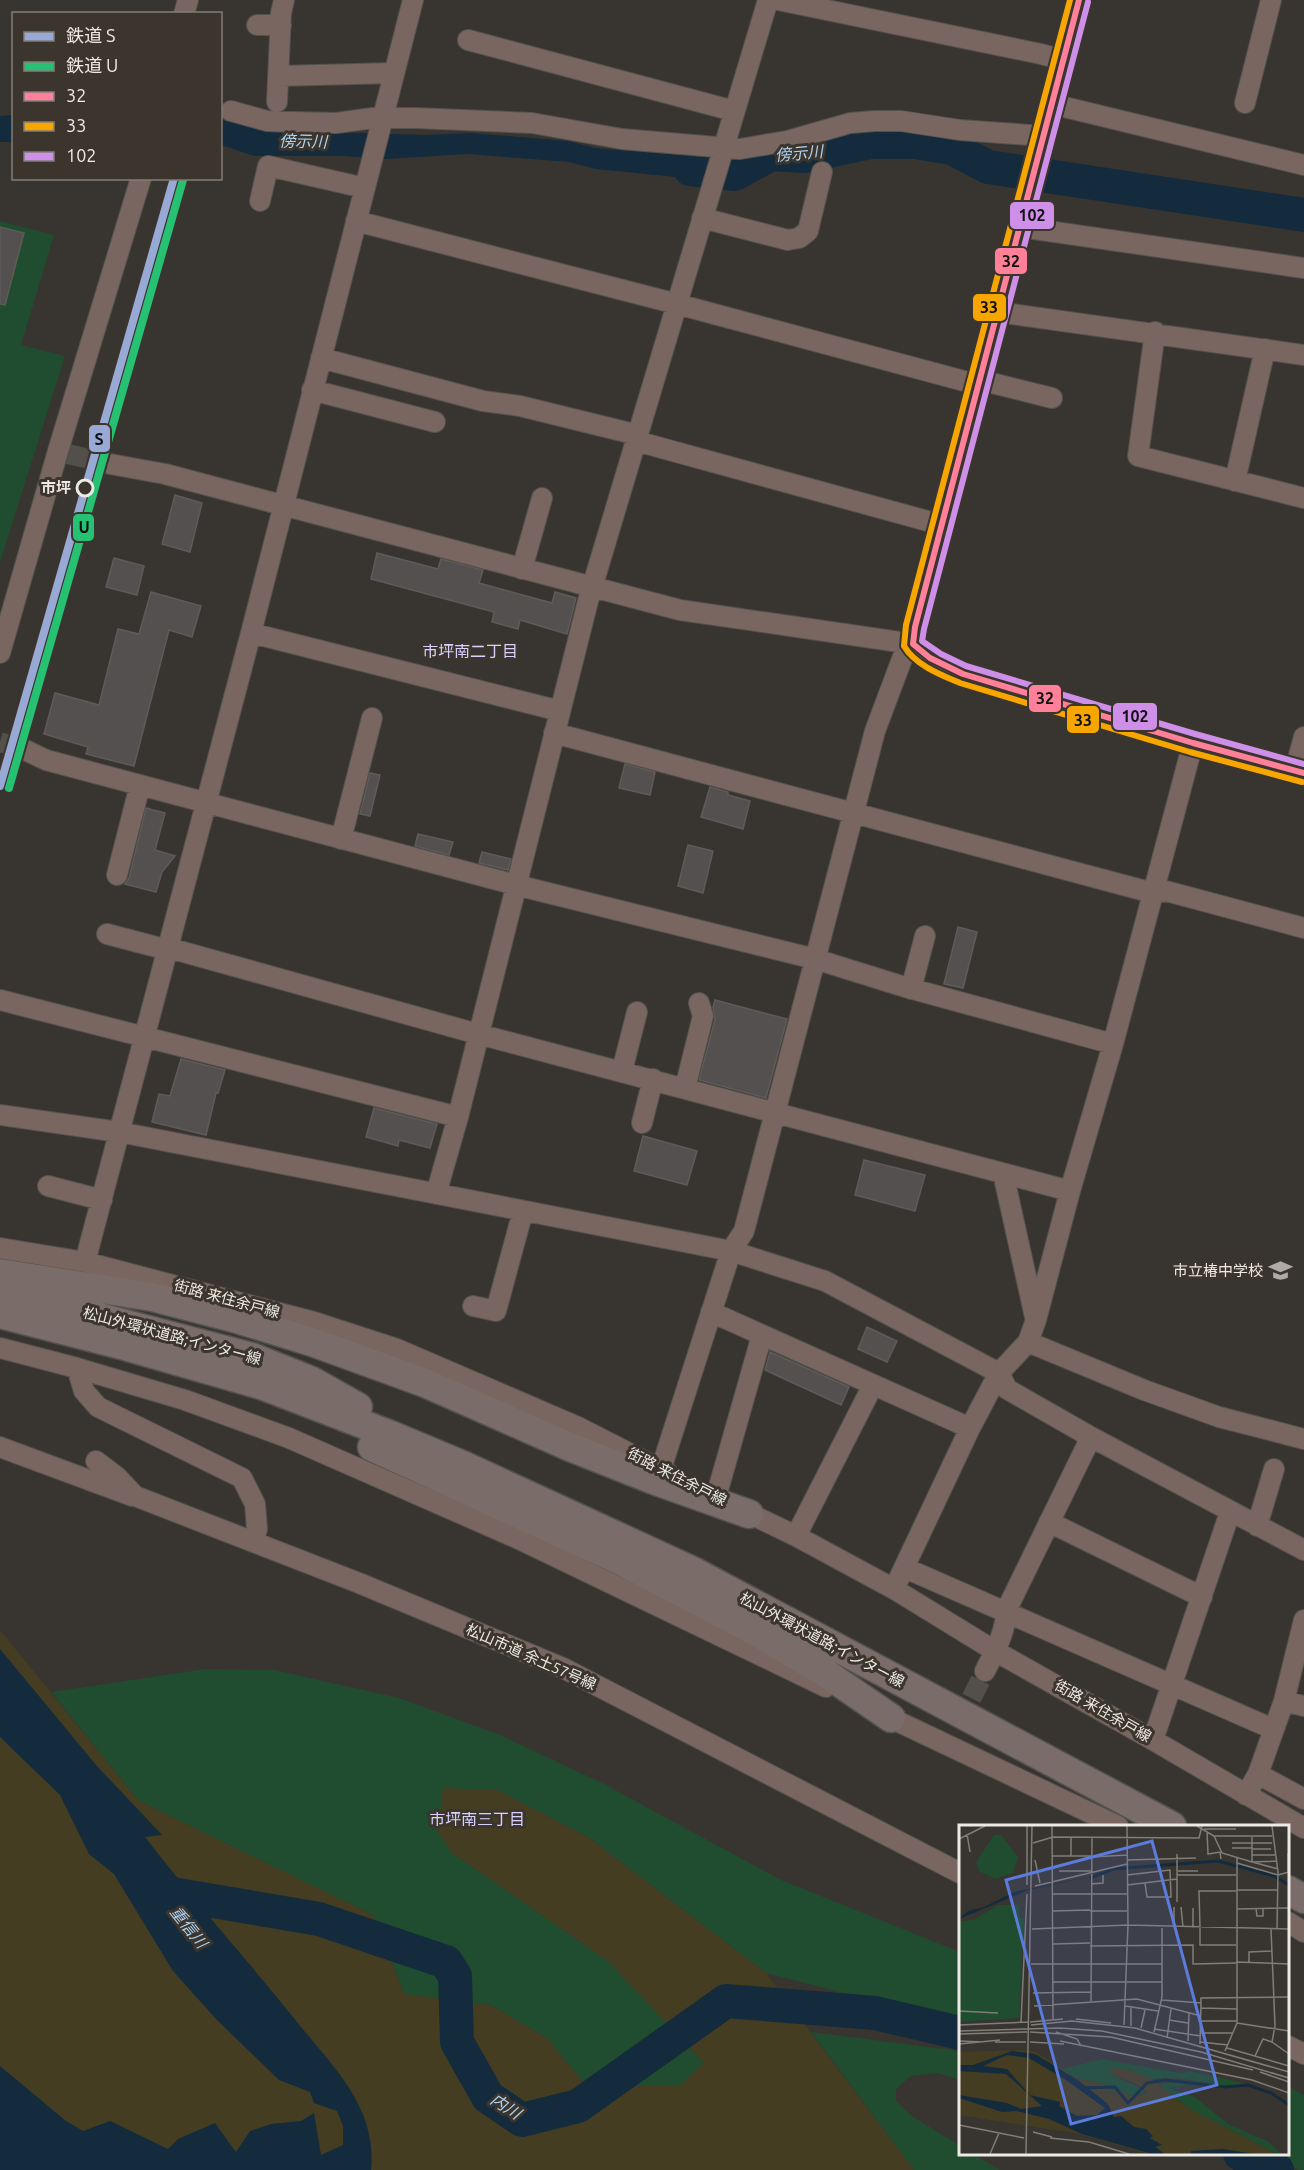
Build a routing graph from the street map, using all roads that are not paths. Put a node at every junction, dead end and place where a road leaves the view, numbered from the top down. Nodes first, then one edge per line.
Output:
1 (284, 0) edge
2 (413, 0) edge
3 (768, 0) edge
4 (778, 0) edge
5 (1078, 0) edge
6 (1271, 0) edge
7 (257, 25) dead end
8 (281, 25) junction
9 (468, 40) dead end
10 (1063, 60) junction
11 (394, 73) junction
12 (278, 76) junction
13 (277, 102) dead end
14 (1245, 103) dead end
15 (1052, 104) junction
16 (231, 111) dead end
17 (734, 111) junction
18 (382, 122) junction
19 (1044, 136) junction
20 (722, 150) junction
21 (1304, 165) edge
22 (822, 172) dead end
23 (140, 180) edge
24 (365, 188) junction
25 (260, 201) dead end
26 (702, 218) junction
27 (356, 221) junction
28 (1020, 227) junction
29 (1304, 268) edge
30 (677, 304) junction
31 (998, 312) junction
32 (1155, 332) junction
33 (1264, 349) junction
34 (1304, 355) edge
35 (321, 358) junction
36 (979, 382) junction
37 (312, 390) junction
38 (1052, 398) dead end
39 (435, 422) dead end
40 (637, 438) junction
41 (110, 464) tunnel mouth
42 (1235, 481) junction
43 (542, 498) dead end
44 (1304, 498) edge
45 (283, 504) junction
46 (942, 525) junction
47 (522, 569) junction
48 (593, 588) junction
49 (251, 633) junction
50 (913, 644) junction
51 (0, 653) edge
52 (560, 711) junction
53 (372, 718) dead end
54 (554, 734) junction
55 (1304, 737) edge
56 (1192, 743) junction
57 (21, 748) tunnel mouth
58 (1300, 771) edge
59 (140, 785) junction
60 (206, 803) junction
61 (854, 812) junction
62 (342, 839) junction
63 (117, 875) dead end
64 (516, 885) junction
65 (1153, 893) junction
66 (1304, 928) edge
67 (107, 934) dead end
68 (925, 936) dead end
69 (168, 949) junction
70 (815, 959) junction
71 (911, 989) junction
72 (0, 1000) edge
73 (699, 1003) dead end
74 (637, 1012) dead end
75 (478, 1034) junction
76 (145, 1037) junction
77 (1113, 1044) junction
78 (622, 1071) junction
79 (653, 1079) junction
80 (685, 1088) junction
81 (775, 1113) junction
82 (0, 1115) edge
83 (458, 1118) junction
84 (642, 1123) dead end
85 (119, 1132) junction
86 (1003, 1173) junction
87 (48, 1186) dead end
88 (1070, 1191) junction
89 (436, 1194) junction
90 (102, 1200) junction
91 (523, 1211) junction
92 (0, 1248) edge
93 (731, 1251) junction
94 (85, 1262) junction
95 (0, 1273) edge
96 (0, 1291) edge
97 (473, 1306) dead end
98 (711, 1312) junction
99 (0, 1315) edge
100 (1036, 1320) junction
101 (762, 1335) junction
102 (1028, 1342) junction
103 (0, 1348) edge
104 (77, 1368) junction
105 (999, 1373) junction
106 (873, 1385) junction
107 (970, 1428) junction
108 (1091, 1437) junction
109 (1304, 1439) edge
110 (0, 1447) edge
111 (96, 1461) dead end
112 (465, 1466) junction
113 (661, 1469) junction
114 (1274, 1469) dead end
115 (135, 1497) junction
116 (716, 1497) junction
117 (1230, 1512) junction
118 (749, 1514) junction
119 (1049, 1522) junction
120 (1257, 1526) junction
121 (796, 1536) junction
122 (253, 1542) junction
123 (1304, 1550) edge
124 (905, 1568) junction
125 (894, 1588) junction
126 (1202, 1597) junction
127 (1006, 1611) junction
128 (1304, 1620) edge
129 (995, 1651) junction
130 (985, 1671) tunnel mouth
131 (1173, 1685) junction
132 (1284, 1701) junction
133 (1304, 1706) edge
134 (891, 1718) junction
135 (957, 1727) tunnel mouth
136 (1273, 1730) junction
137 (1153, 1740) junction
138 (948, 1745) junction
139 (1258, 1774) junction
140 (1246, 1795) junction
141 (1304, 1799) edge
142 (1114, 1825) edge
143 (1168, 1825) edge
144 (1304, 1828) edge
145 (959, 1872) edge
146 (1289, 1891) edge
147 (1304, 1899) edge
148 (1289, 1923) edge
149 (1304, 1932) edge
150 (1289, 2047) edge
151 (1304, 2054) edge

1 - 8 street
2 - 11 street
3 - 17 street
4 - 10 street
5 - 10 main road
6 - 14 street
7 - 8 street
8 - 12 street
9 - 17 street
10 - 15 main road
11 - 12 street
11 - 18 street
12 - 13 street
15 - 19 main road
15 - 21 street
16 - 18 street
17 - 20 street
18 - 20 street
18 - 24 street
19 - 20 street
19 - 28 main road
20 - 26 street
22 - 26 street
23 - 51 street
24 - 25 street
24 - 27 street
26 - 30 street
27 - 30 street
27 - 35 street
28 - 29 street
28 - 31 main road
30 - 36 street
30 - 40 street
31 - 32 street
31 - 36 main road
32 - 33 street
32 - 42 street
33 - 34 street
33 - 42 street
35 - 37 street
35 - 40 street
36 - 38 street
36 - 46 main road
37 - 39 street
37 - 45 street
40 - 46 street
40 - 48 street
41 - 45 street
42 - 44 street
43 - 47 street
45 - 47 street
45 - 49 street
46 - 50 main road
47 - 48 street
48 - 50 street
48 - 52 street
49 - 52 street
49 - 60 street
50 - 56 main road
50 - 61 street
52 - 54 street
53 - 62 street
54 - 61 street
54 - 64 street
55 - 58 street
56 - 58 main road
56 - 65 street
57 - 59 street
59 - 60 street
59 - 63 street
60 - 62 street
60 - 69 street
61 - 65 street
61 - 70 street
62 - 64 street
64 - 70 street
64 - 75 street
65 - 66 street
65 - 77 street
67 - 69 street
68 - 71 street
69 - 75 street
69 - 76 street
70 - 71 street
70 - 81 street
71 - 77 street
72 - 76 street
73 - 80 street
74 - 78 street
75 - 78 street
75 - 83 street
76 - 83 street
76 - 85 street
77 - 88 street
78 - 79 street
79 - 80 street
79 - 84 street
80 - 81 street
81 - 86 street
81 - 93 street
82 - 85 street
83 - 89 street
85 - 89 street
85 - 90 street
86 - 88 street
86 - 100 street
87 - 90 street
88 - 100 street
89 - 91 street
90 - 94 street
91 - 93 street
91 - 97 street
92 - 94 street, 街路 来住余戸線
93 - 98 street
93 - 105 street
94 - 113 street, 街路 来住余戸線
95 - 118 highway
96 - 112 highway, 松山外環状道路;インター線
98 - 101 street
98 - 113 street
99 - 112 highway, 松山外環状道路;インター線
99 - 134 highway
100 - 102 street
101 - 106 street
101 - 116 street
102 - 105 street
102 - 109 street
103 - 104 street
104 - 122 street
104 - 134 street
105 - 107 street
105 - 108 street
106 - 107 street
106 - 121 street
107 - 124 street
108 - 117 street
108 - 119 street
110 - 115 street
111 - 115 street, 松山市道 余土57号線
112 - 143 highway, 松山外環状道路;インター線
113 - 116 street, 街路 来住余戸線
114 - 120 street
115 - 122 street, 松山市道 余土57号線
116 - 118 street, 街路 来住余戸線
117 - 120 street
117 - 126 street
118 - 121 street, 街路 来住余戸線
119 - 126 street
119 - 127 street
120 - 123 street
121 - 125 street, 街路 来住余戸線
122 - 145 street, 松山市道 余土57号線
124 - 125 street
124 - 127 street
125 - 129 street, 街路 来住余戸線
126 - 131 street
127 - 129 street
127 - 131 street
128 - 132 street
129 - 130 street
129 - 137 street, 街路 来住余戸線
131 - 136 street
131 - 137 street
132 - 133 street
132 - 136 street
134 - 138 street
135 - 138 street
136 - 139 street
137 - 140 street, 街路 来住余戸線
138 - 142 street
139 - 140 street
139 - 141 street
140 - 144 street, 街路 来住余戸線
146 - 147 highway
148 - 149 street
150 - 151 street

